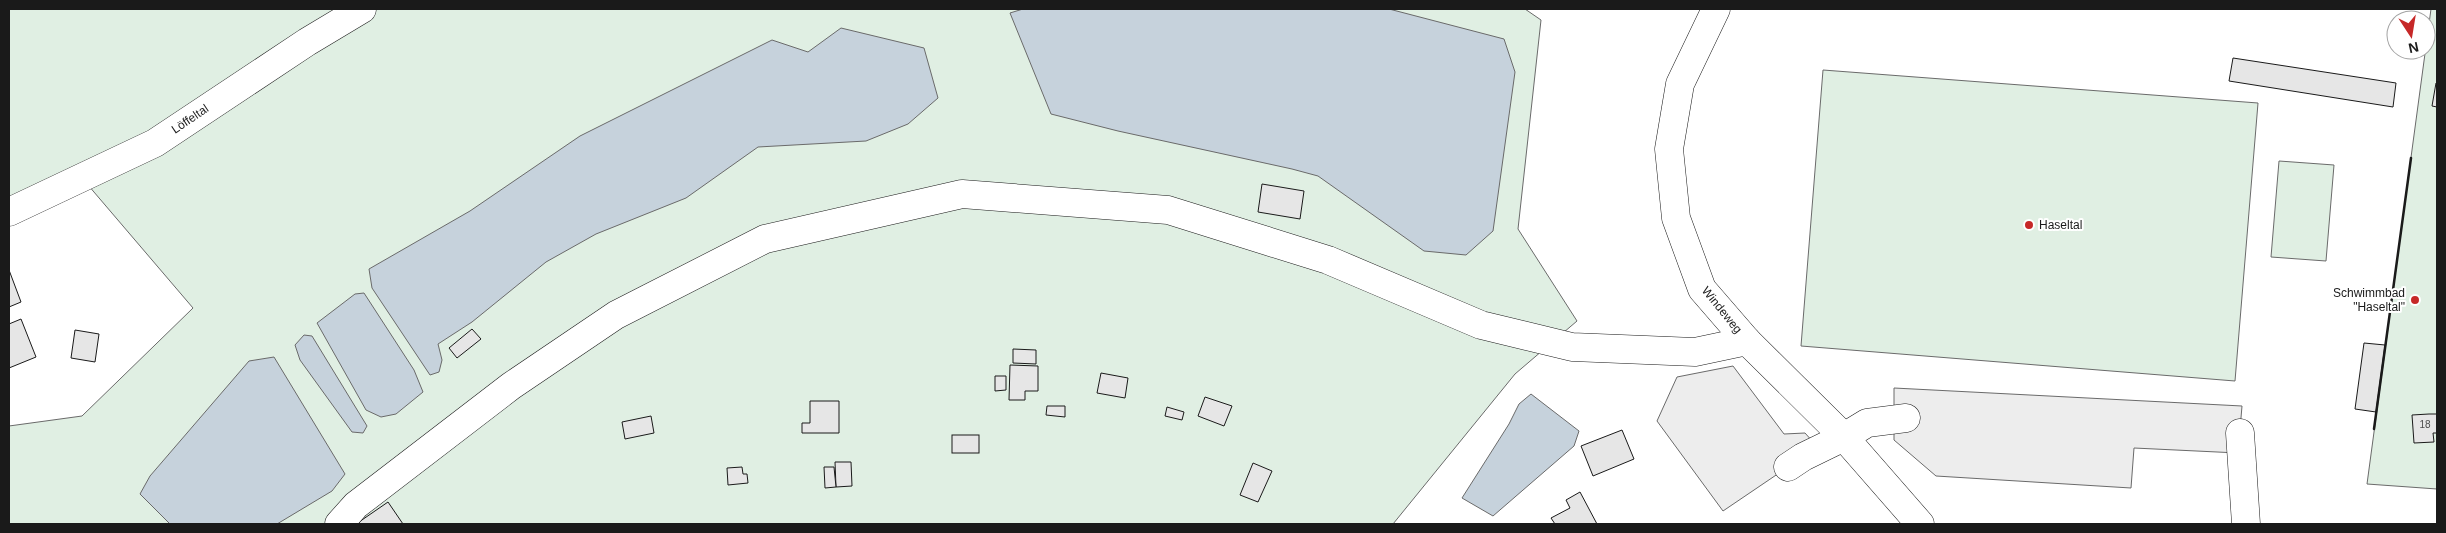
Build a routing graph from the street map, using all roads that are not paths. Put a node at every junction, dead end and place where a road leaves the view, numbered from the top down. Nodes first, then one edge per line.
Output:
1 (362, 9) edge
2 (1716, 9) edge
3 (9, 212) edge
4 (1747, 341) junction
5 (1906, 418) dead end
6 (2240, 433) dead end
7 (1844, 437) junction
8 (1788, 467) dead end
9 (339, 524) edge
10 (1920, 524) edge
11 (2246, 524) edge

1 - 3 street, Löffeltal
2 - 4 street, Windeweg
4 - 7 street, Windeweg
4 - 9 street
5 - 7 street
6 - 11 street
7 - 8 street
7 - 10 street, Windeweg

